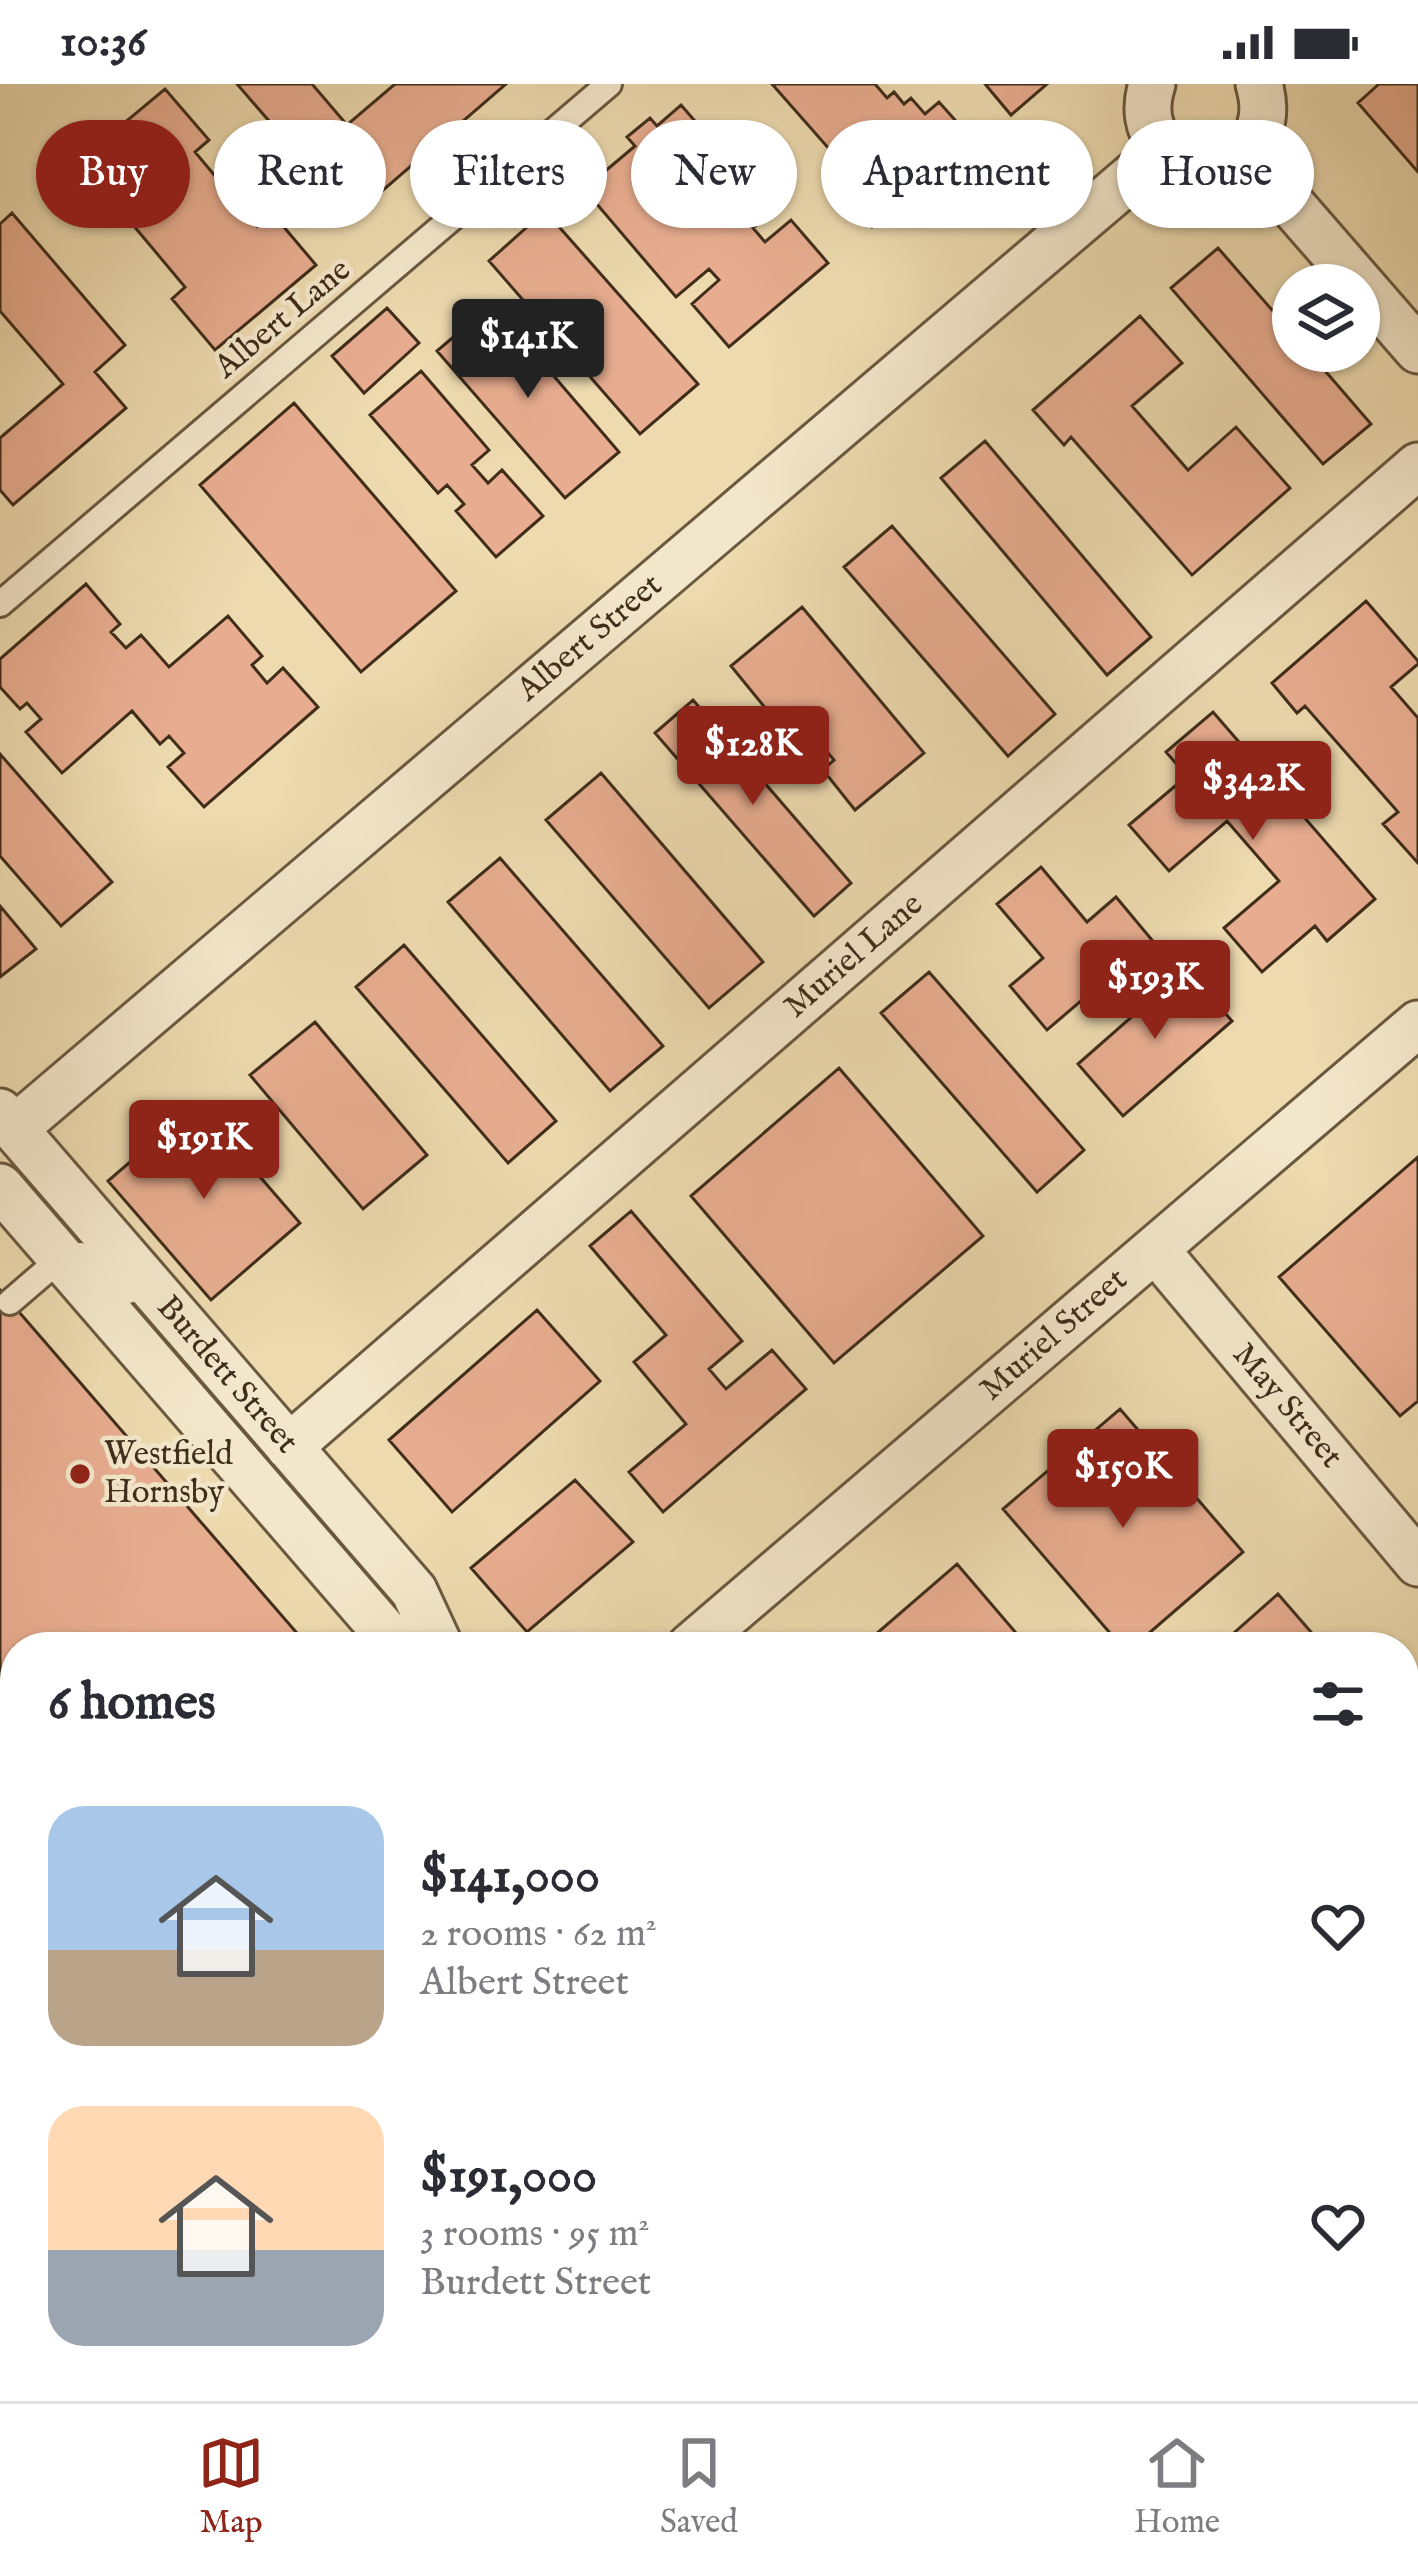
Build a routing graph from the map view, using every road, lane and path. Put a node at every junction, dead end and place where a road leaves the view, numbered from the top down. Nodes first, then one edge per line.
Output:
1 (609, 84) edge
2 (1152, 84) edge
3 (1259, 84) edge
4 (1150, 120) edge
5 (1261, 120) edge
6 (1117, 189) edge
7 (1312, 228) edge
8 (1418, 350) edge
9 (1418, 466) edge
10 (0, 604) edge
11 (1418, 1024) edge
12 (7, 1120) edge
13 (0, 1187) edge
14 (1155, 1249) junction
15 (60, 1258) junction
16 (10, 1302) dead end
17 (223, 1370) junction
18 (289, 1447) junction
19 (1418, 1563) edge
20 (385, 1632) edge
21 (433, 1632) edge
22 (707, 1632) edge

1 - 10 lane, Albert Lane
2 - 4 street
3 - 5 street
6 - 12 street, Albert Street
7 - 8 street
9 - 18 street, Muriel Lane
11 - 14 street, Muriel Street
12 - 17 street, Burdett Street
13 - 15 street, Burdett Street
14 - 19 street, May Street
14 - 22 street, Muriel Street
15 - 16 lane
15 - 17 lane
15 - 20 street, Burdett Street
17 - 18 street, Burdett Street
18 - 21 street, Burdett Street

